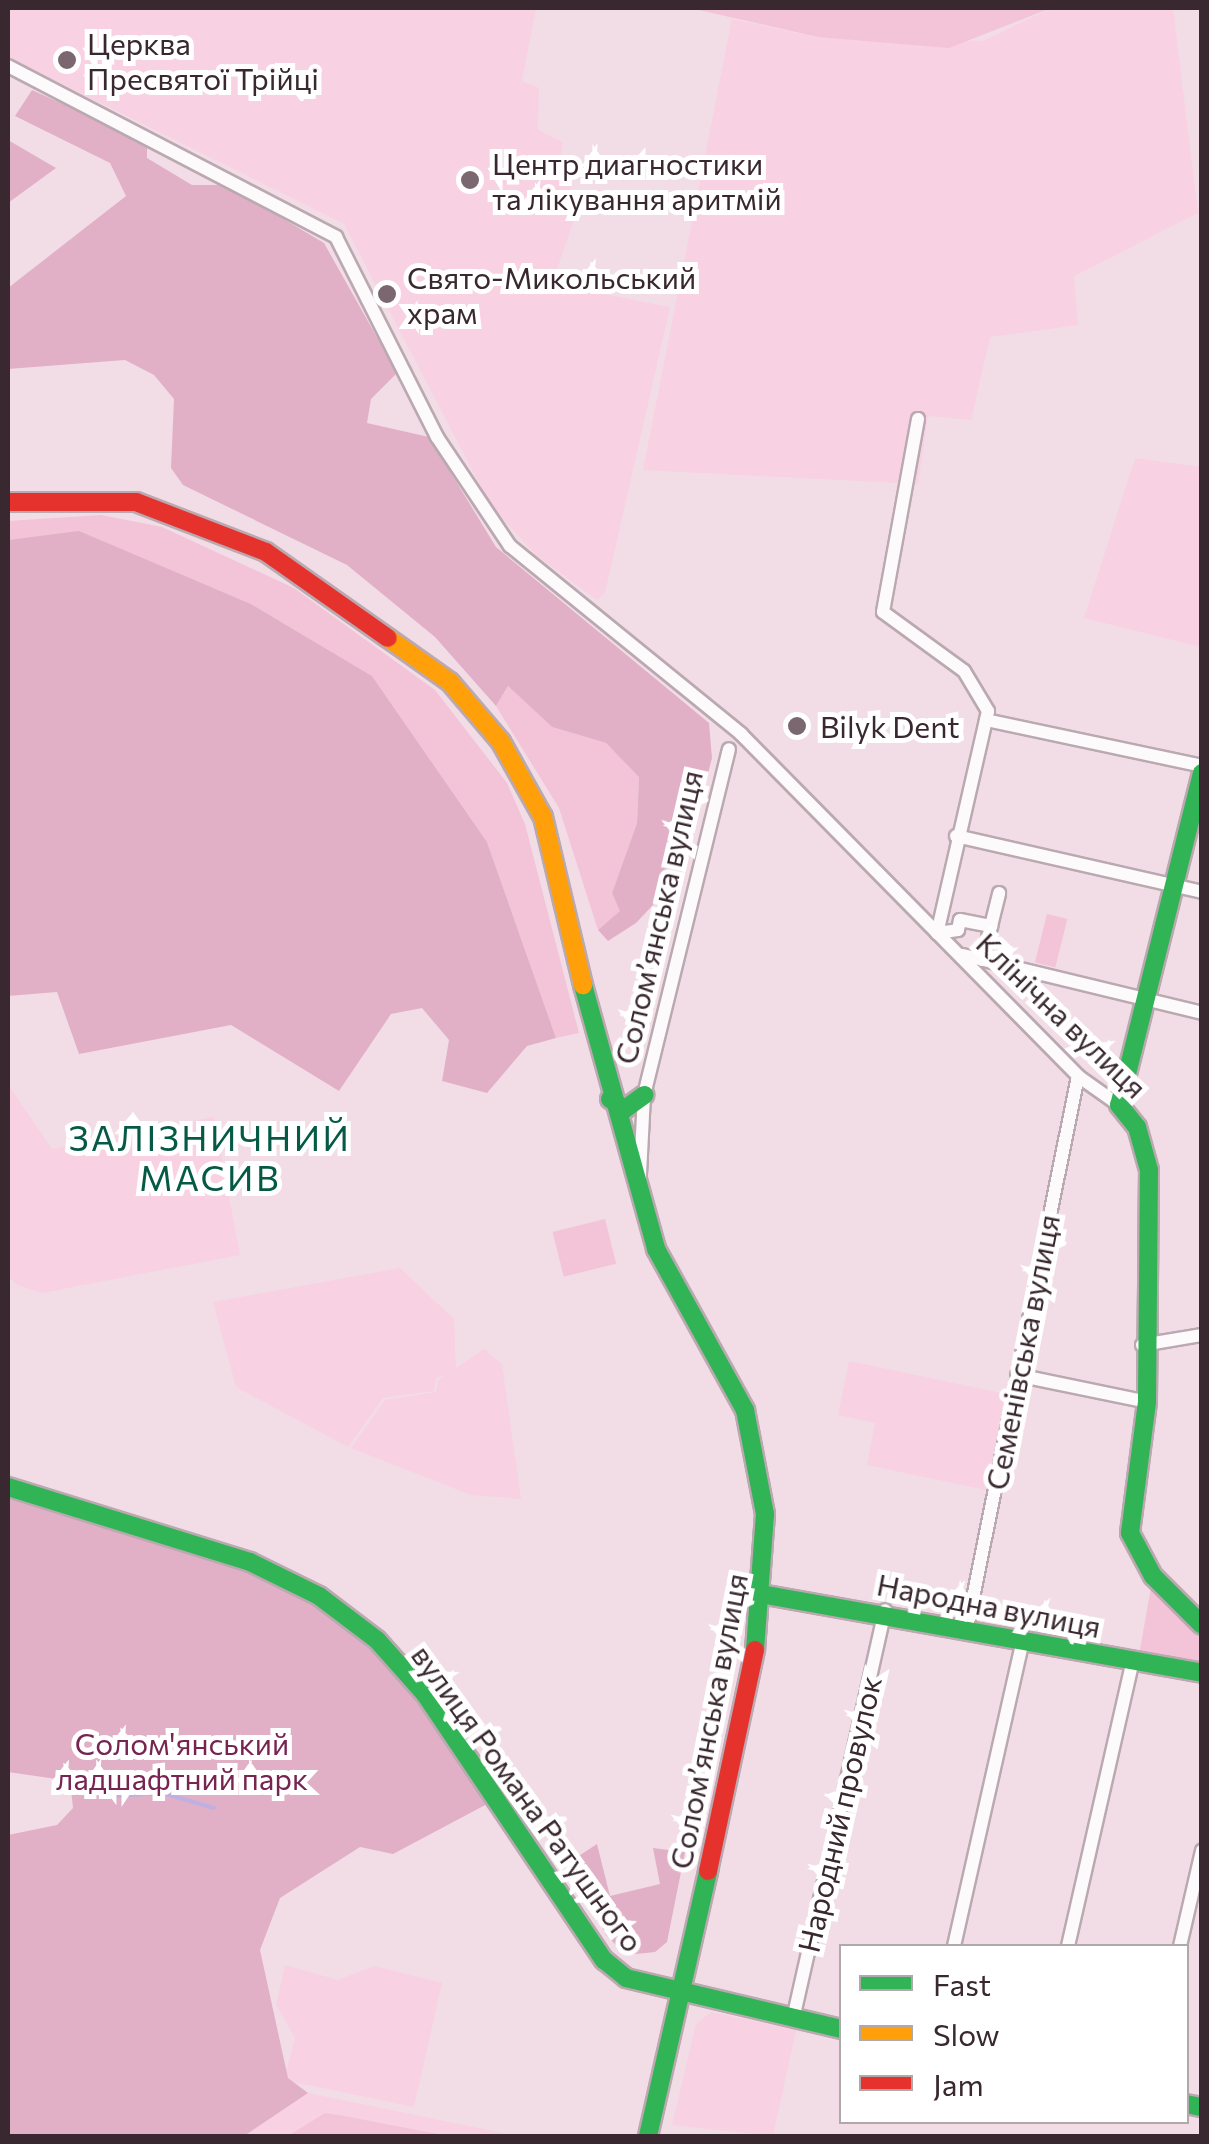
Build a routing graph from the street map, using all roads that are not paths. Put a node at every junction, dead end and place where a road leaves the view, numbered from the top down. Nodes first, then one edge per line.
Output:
1 (8, 66) edge
2 (918, 419) dead end
3 (8, 502) edge
4 (986, 720) junction
5 (738, 736) junction
6 (1202, 770) edge
7 (956, 836) junction
8 (1173, 886) junction
9 (1202, 892) edge
10 (999, 894) dead end
11 (991, 926) junction
12 (937, 933) junction
13 (960, 954) junction
14 (982, 960) junction
15 (1145, 1000) junction
16 (1202, 1012) edge
17 (1078, 1076) junction
18 (644, 1095) junction
19 (610, 1100) junction
20 (1119, 1105) junction
21 (638, 1206) junction
22 (1202, 1335) edge
23 (1142, 1344) junction
24 (1017, 1375) junction
25 (1147, 1402) junction
26 (8, 1487) edge
27 (766, 1596) junction
28 (885, 1610) junction
29 (1202, 1625) edge
30 (967, 1628) junction
31 (1023, 1640) junction
32 (1132, 1660) junction
33 (1202, 1673) edge
34 (1202, 1852) edge
35 (954, 1944) edge
36 (1068, 1944) edge
37 (1180, 1944) edge
38 (681, 1996) junction
39 (793, 2019) junction
40 (839, 2028) edge
41 (648, 2136) edge

1 - 5 street, Клінічна вулиця
2 - 4 street
3 - 19 main road
4 - 6 street
4 - 7 street
5 - 12 street, Клінічна вулиця
5 - 18 street, Соломʼянська вулиця
6 - 8 main road
7 - 8 street
7 - 12 street
8 - 9 street
8 - 15 main road
10 - 11 street
11 - 12 street
11 - 14 street
12 - 13 street, Клінічна вулиця
13 - 14 street
13 - 17 street, Клінічна вулиця
14 - 15 street
15 - 16 street
15 - 20 main road
17 - 20 street, Клінічна вулиця
17 - 24 street, Семенівська вулиця
18 - 19 main road
18 - 21 street, Соломʼянська вулиця
19 - 21 main road
20 - 23 main road, Клінічна вулиця
21 - 27 main road, Соломʼянська вулиця
22 - 23 street
23 - 25 main road, Клінічна вулиця
24 - 25 street
24 - 30 street, Семенівська вулиця
25 - 29 main road, Клінічна вулиця
26 - 38 main road, вулиця Романа Ратушного
27 - 28 main road, Народна вулиця
27 - 38 main road, Соломʼянська вулиця
28 - 30 main road, Народна вулиця
28 - 39 street, Народний провулок
30 - 31 main road, Народна вулиця
31 - 32 main road, Народна вулиця
31 - 35 street
32 - 33 main road, Народна вулиця
32 - 36 street
34 - 37 street
38 - 39 main road, вулиця Романа Ратушного
38 - 41 main road, Соломʼянська вулиця
39 - 40 main road, вулиця Романа Ратушного

